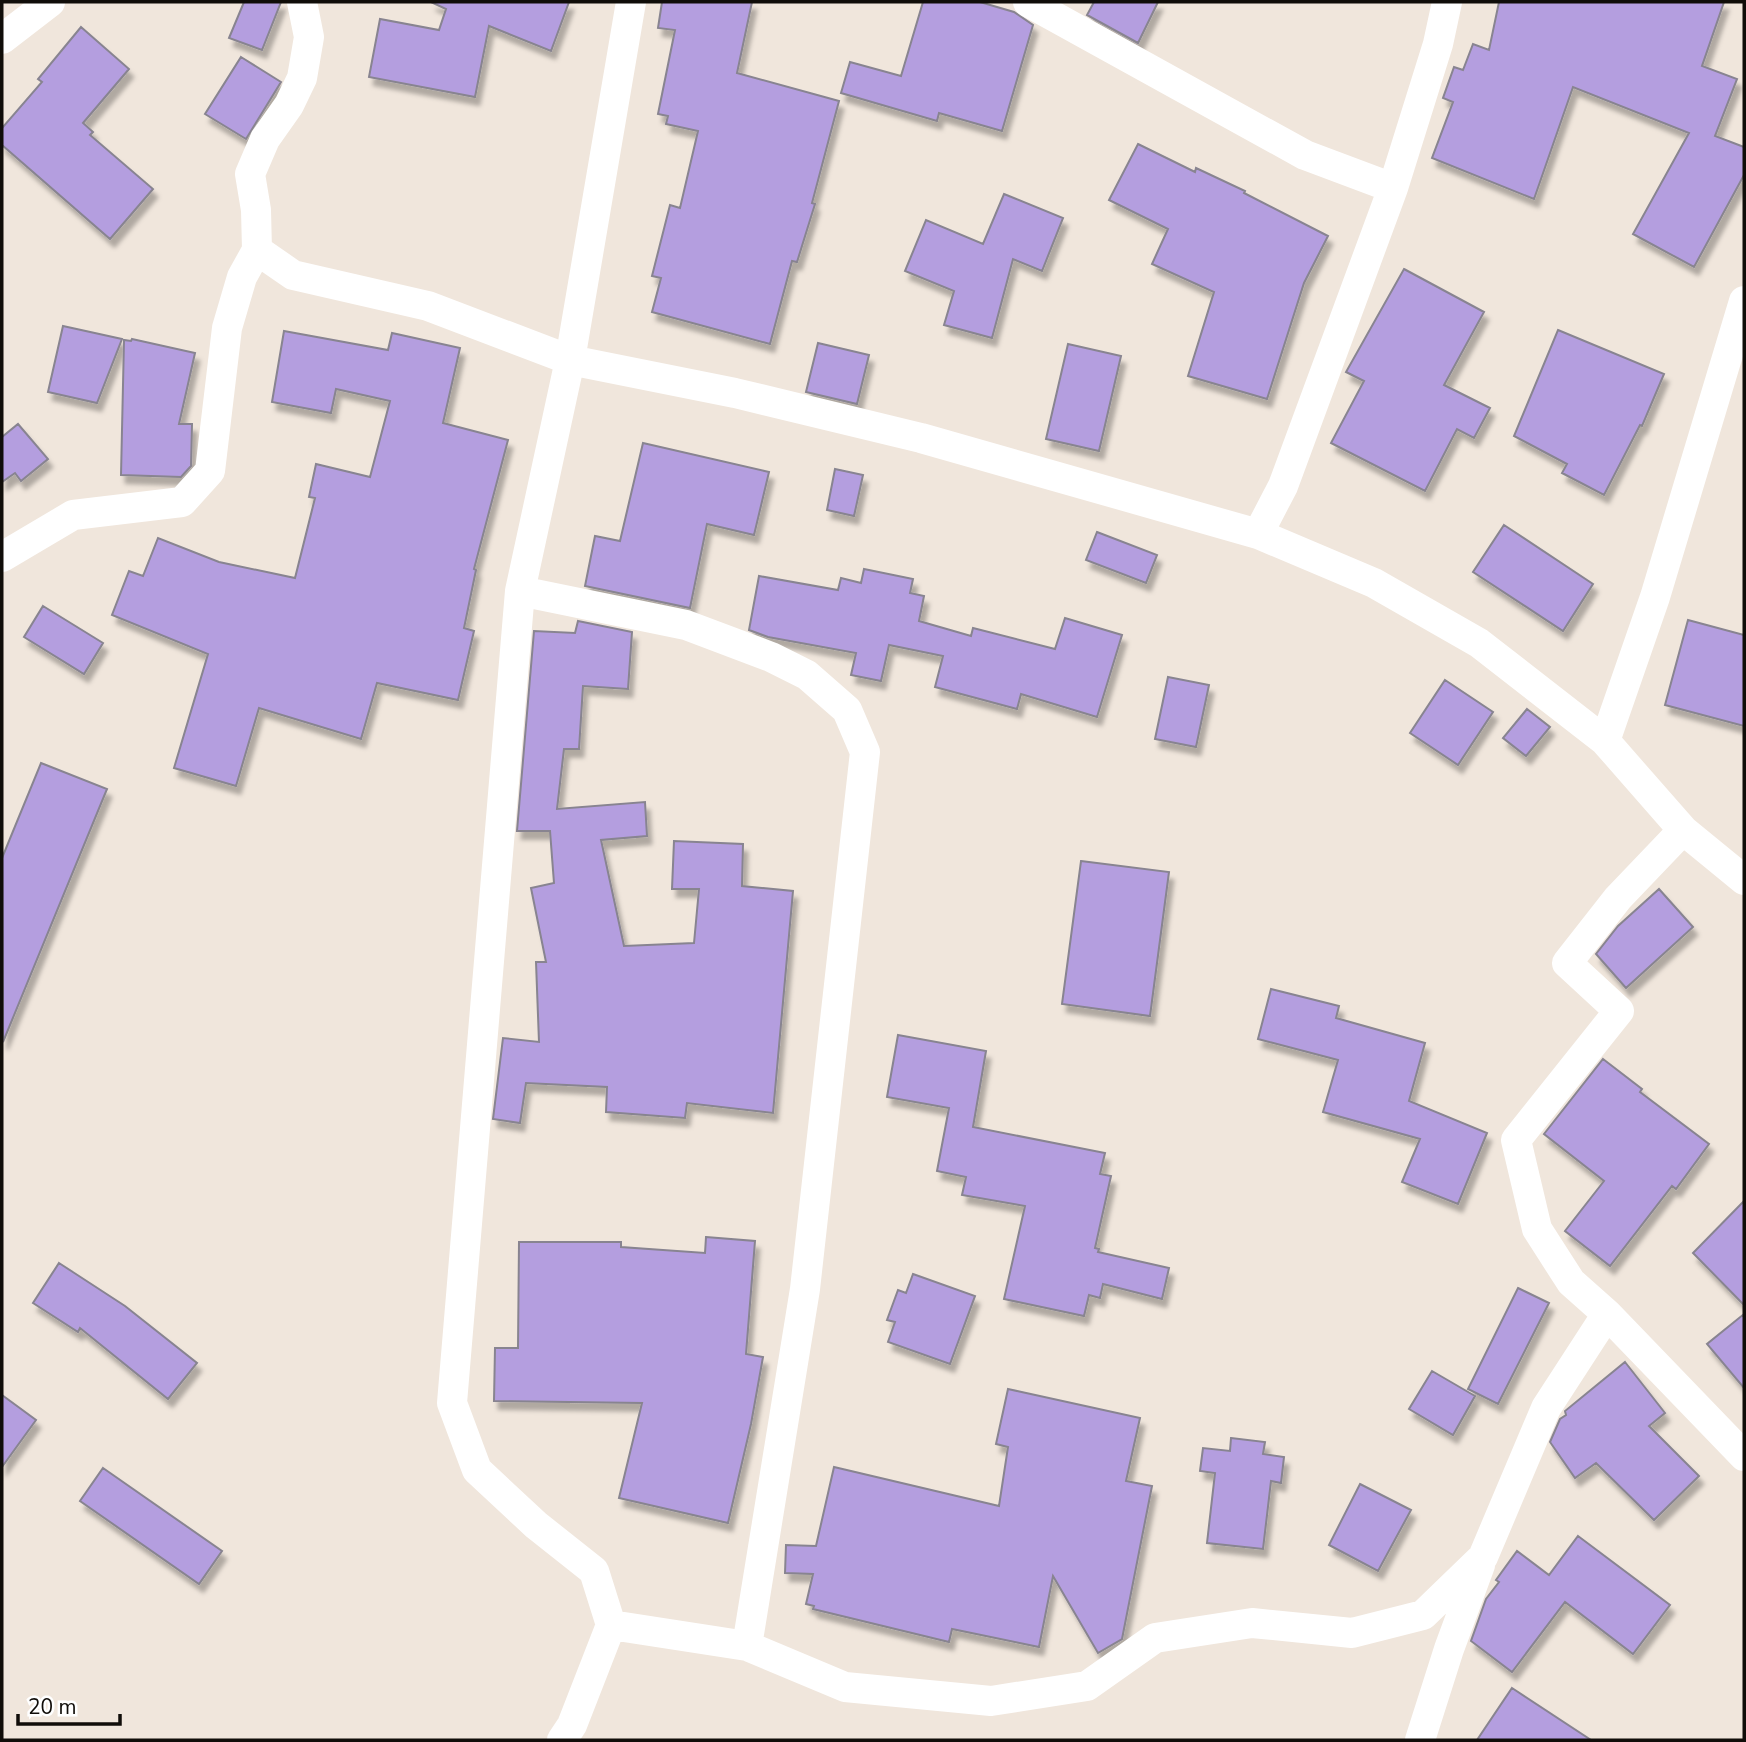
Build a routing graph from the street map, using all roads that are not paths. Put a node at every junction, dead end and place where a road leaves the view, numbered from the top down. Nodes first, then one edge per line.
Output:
1 (50, 2) edge
2 (302, 2) edge
3 (631, 2) edge
4 (1028, 2) edge
5 (1447, 2) edge
6 (2, 39) edge
7 (1393, 188) junction
8 (257, 250) junction
9 (1744, 301) edge
10 (570, 360) junction
11 (1258, 534) junction
12 (2, 557) edge
13 (520, 591) junction
14 (1605, 741) junction
15 (1683, 830) junction
16 (1744, 880) edge
17 (1607, 1314) junction
18 (1744, 1455) edge
19 (1483, 1557) junction
20 (611, 1625) junction
21 (747, 1646) junction
22 (562, 1740) edge
23 (1420, 1740) edge

1 - 6 street
2 - 8 street
3 - 10 street
4 - 7 street
5 - 7 street
7 - 11 street
8 - 10 street
8 - 12 street
9 - 14 street
10 - 11 street
10 - 13 street
11 - 14 street
13 - 20 street
13 - 21 street
14 - 15 street
15 - 16 street
15 - 17 street
17 - 18 street
17 - 19 street
19 - 21 street
19 - 23 street
20 - 21 street
20 - 22 street

